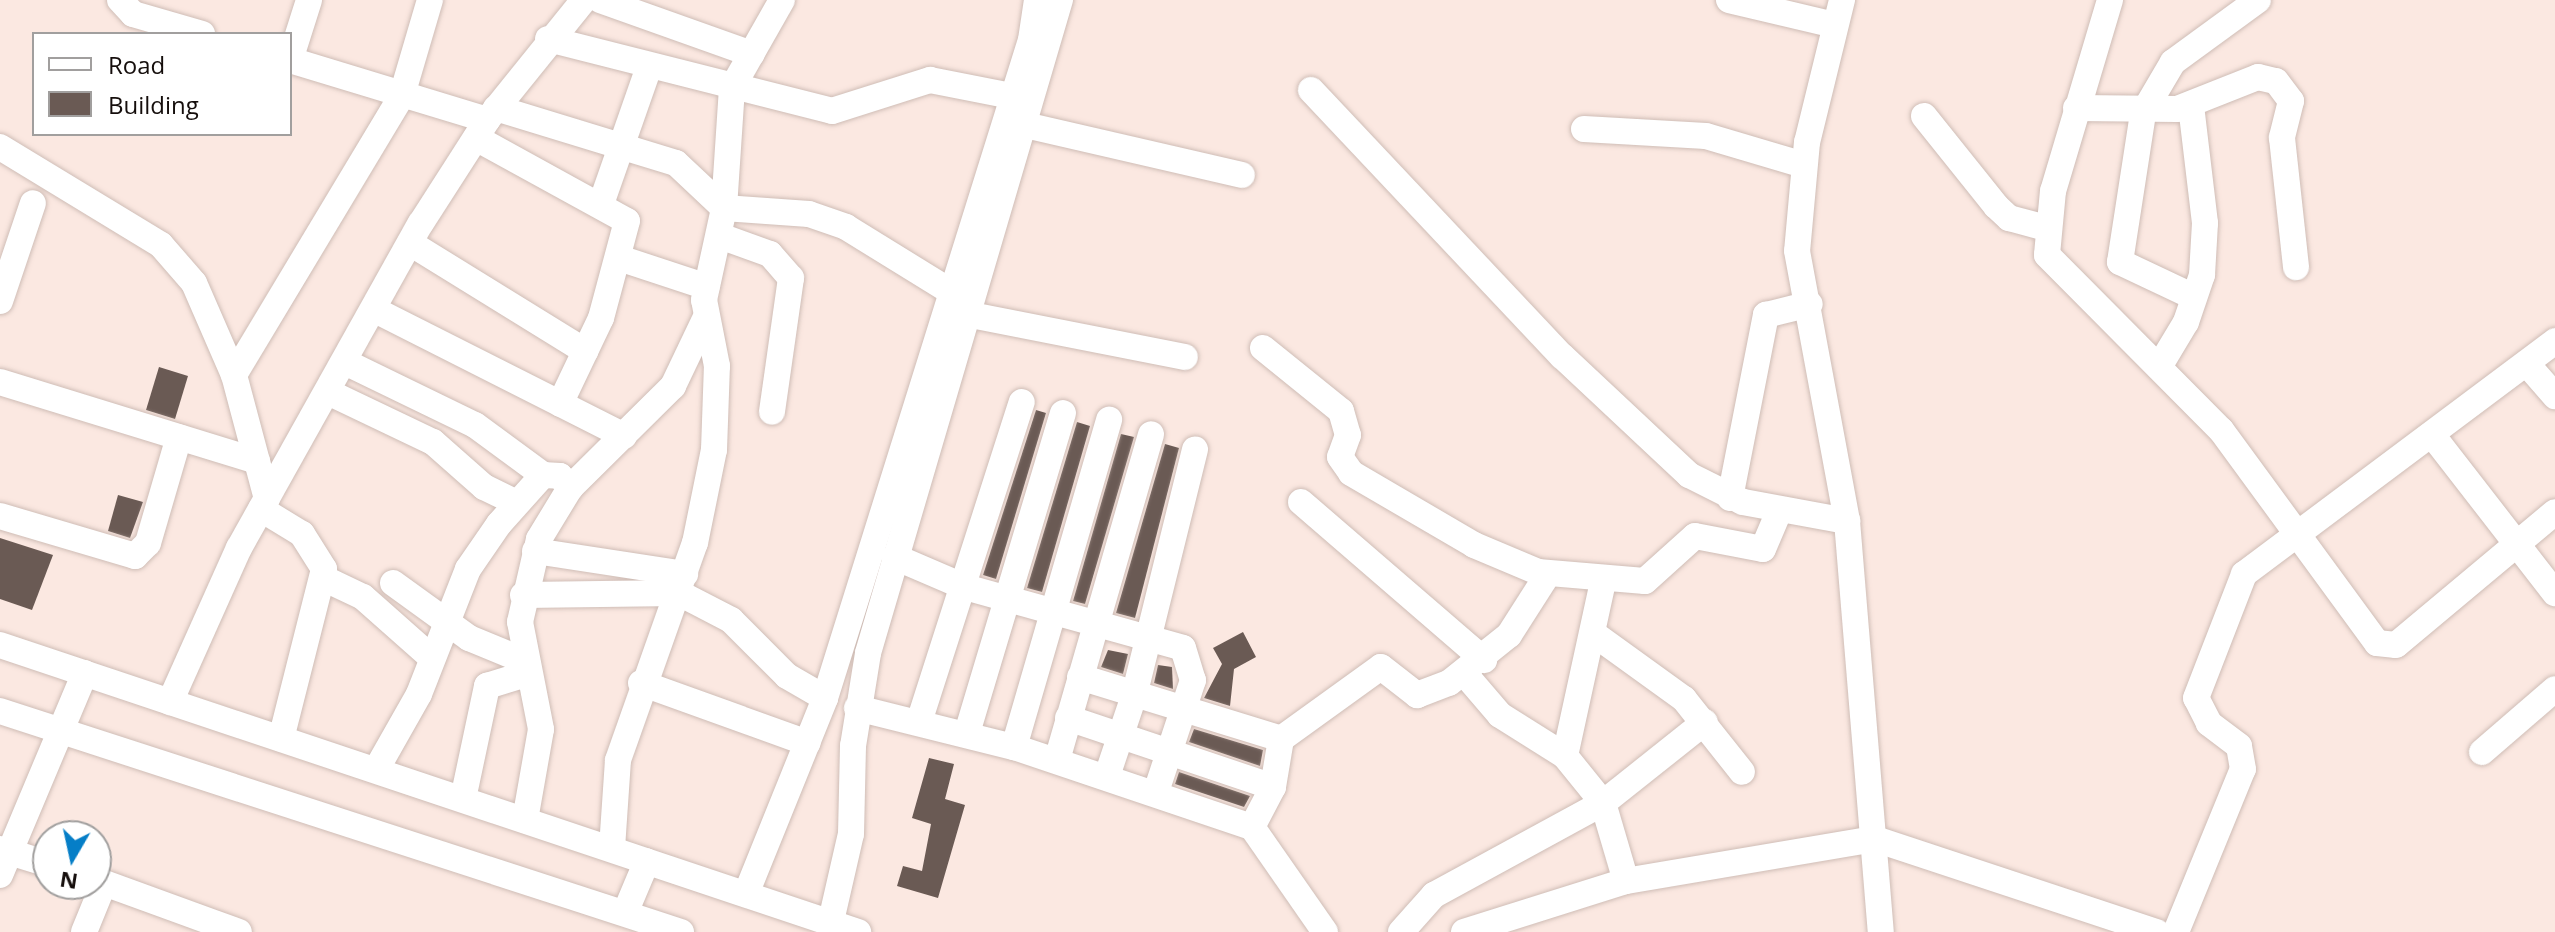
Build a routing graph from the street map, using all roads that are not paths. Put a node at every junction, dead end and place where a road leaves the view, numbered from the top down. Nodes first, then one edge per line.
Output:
1 (120, 0) edge
2 (309, 0) edge
3 (430, 0) edge
4 (584, 0) edge
5 (600, 0) edge
6 (782, 0) edge
7 (1037, 0) edge
8 (1060, 0) edge
9 (1729, 0) edge
10 (2110, 0) edge
11 (2258, 0) edge
12 (1839, 12) edge
13 (195, 32) edge
14 (548, 39) junction
15 (292, 54) edge
16 (752, 54) junction
17 (292, 61) edge
18 (649, 67) junction
19 (732, 88) junction
20 (1311, 90) dead end
21 (402, 95) junction
22 (2191, 105) junction
23 (2076, 108) junction
24 (2143, 113) junction
25 (1924, 116) dead end
26 (1012, 117) junction
27 (486, 122) junction
28 (1584, 129) dead end
29 (620, 146) junction
30 (0, 147) edge
31 (1804, 165) junction
32 (1242, 175) dead end
33 (33, 203) dead end
34 (601, 204) junction
35 (724, 208) junction
36 (2046, 228) junction
37 (720, 236) junction
38 (410, 243) junction
39 (622, 259) junction
40 (2296, 267) dead end
41 (707, 287) junction
42 (948, 290) junction
43 (2194, 297) junction
44 (0, 301) edge
45 (1810, 304) junction
46 (375, 310) junction
47 (966, 314) junction
48 (705, 319) junction
49 (2555, 341) edge
50 (1263, 348) dead end
51 (585, 351) junction
52 (1185, 357) dead end
53 (345, 362) junction
54 (2527, 364) junction
55 (2159, 367) junction
56 (234, 375) junction
57 (0, 382) edge
58 (328, 392) junction
59 (2555, 396) edge
60 (1022, 402) dead end
61 (560, 404) junction
62 (772, 412) dead end
63 (1063, 413) dead end
64 (1109, 419) dead end
65 (1151, 434) dead end
66 (624, 436) junction
67 (2433, 436) junction
68 (179, 437) junction
69 (1195, 449) dead end
70 (257, 461) junction
71 (543, 475) junction
72 (570, 488) junction
73 (1730, 498) junction
74 (515, 502) junction
75 (1301, 502) dead end
76 (264, 504) junction
77 (1780, 509) junction
78 (2555, 512) edge
79 (0, 516) edge
80 (1847, 521) junction
81 (2297, 536) junction
82 (2517, 544) junction
83 (535, 551) junction
84 (895, 557) junction
85 (1548, 574) junction
86 (323, 578) junction
87 (1603, 582) junction
88 (393, 583) dead end
89 (682, 583) junction
90 (965, 587) junction
91 (2555, 593) edge
92 (523, 595) junction
93 (1008, 600) junction
94 (1054, 610) junction
95 (1098, 620) junction
96 (444, 623) junction
97 (1148, 634) junction
98 (1594, 634) junction
99 (0, 645) edge
100 (432, 658) junction
101 (1474, 666) junction
102 (528, 667) junction
103 (85, 673) junction
104 (1080, 677) junction
105 (641, 683) junction
106 (2555, 689) edge
107 (1134, 696) junction
108 (825, 698) junction
109 (170, 702) junction
110 (857, 708) junction
111 (0, 711) edge
112 (1184, 711) junction
113 (1068, 718) junction
114 (919, 722) junction
115 (1705, 722) junction
116 (967, 733) junction
117 (61, 734) junction
118 (1121, 735) junction
119 (281, 739) junction
120 (1281, 739) junction
121 (808, 743) junction
122 (1014, 747) junction
123 (1170, 751) junction
124 (2482, 752) dead end
125 (1565, 756) junction
126 (1057, 760) junction
127 (376, 770) junction
128 (1742, 772) dead end
129 (1107, 776) junction
130 (1273, 787) junction
131 (1156, 792) junction
132 (463, 799) junction
133 (1603, 803) junction
134 (525, 820) junction
135 (1252, 827) junction
136 (1875, 839) junction
137 (612, 848) junction
138 (4, 859) edge
139 (647, 861) junction
140 (32, 862) edge
141 (1626, 881) junction
142 (112, 886) edge
143 (746, 894) junction
144 (94, 900) edge
145 (622, 921) edge
146 (831, 921) junction
147 (200, 926) edge
148 (2174, 931) edge
149 (84, 932) edge
150 (239, 932) edge
151 (681, 932) edge
152 (858, 932) edge
153 (1325, 932) edge
154 (1401, 932) edge
155 (1464, 932) edge
156 (1881, 932) edge

1 - 13 street
2 - 15 street
3 - 21 street
4 - 14 street
5 - 16 street
6 - 16 street
7 - 26 street
8 - 26 street
9 - 12 street
10 - 23 street
11 - 24 street
12 - 31 street
14 - 18 street
14 - 27 street
16 - 19 street
17 - 21 street
18 - 19 street
18 - 29 street
19 - 26 street
19 - 35 street
20 - 73 street
21 - 27 street
21 - 56 street
22 - 24 street
22 - 40 street
22 - 43 street
23 - 24 street
23 - 36 street
24 - 43 street
25 - 36 street
26 - 32 street
26 - 42 street
26 - 47 street
27 - 29 street
27 - 34 street
27 - 38 street
28 - 31 street
29 - 34 street
29 - 35 street
30 - 56 street
31 - 45 street
33 - 44 street
34 - 39 street
35 - 37 street
35 - 42 street
36 - 55 street
37 - 41 street
37 - 62 street
38 - 46 street
38 - 51 street
39 - 41 street
39 - 51 street
41 - 48 street
42 - 108 street
43 - 55 street
45 - 73 street
45 - 80 street
46 - 53 street
46 - 61 street
47 - 52 street
47 - 84 street
48 - 66 street
48 - 89 street
49 - 54 street
50 - 85 street
51 - 61 street
53 - 58 street
53 - 71 street
54 - 59 street
54 - 67 street
55 - 81 street
56 - 70 street
57 - 68 street
58 - 74 street
58 - 76 street
60 - 90 street
61 - 66 street
63 - 93 street
64 - 94 street
65 - 95 street
66 - 72 street
67 - 81 street
67 - 82 street
68 - 70 street
68 - 79 street
69 - 97 street
70 - 76 street
71 - 72 street
71 - 74 street
72 - 83 street
73 - 77 street
74 - 96 street
75 - 101 street
76 - 86 street
76 - 109 street
77 - 80 street
77 - 87 street
78 - 82 street
80 - 136 street
81 - 82 street
81 - 148 street
82 - 91 street
83 - 89 street
83 - 92 street
84 - 90 street
84 - 110 street
85 - 87 street
85 - 101 street
86 - 100 street
86 - 119 street
87 - 98 street
88 - 96 street
89 - 92 street
89 - 105 street
89 - 108 street
90 - 93 street
90 - 114 street
92 - 102 street
93 - 94 street
93 - 116 street
94 - 95 street
94 - 122 street
95 - 97 street
95 - 104 street
96 - 100 street
96 - 102 street
97 - 107 street
97 - 112 street
98 - 115 street
98 - 125 street
99 - 103 street
100 - 127 street
101 - 120 street
101 - 125 street
102 - 132 street
102 - 134 street
103 - 109 street
103 - 117 street
104 - 107 street
104 - 113 street
105 - 121 street
105 - 137 street
106 - 124 street
107 - 112 street
107 - 118 street
108 - 121 street
109 - 119 street
110 - 114 street
110 - 146 street
111 - 117 street
112 - 120 street
112 - 123 street
113 - 118 street
113 - 126 street
114 - 116 street
115 - 128 street
115 - 133 street
116 - 122 street
117 - 138 street
117 - 145 street
118 - 123 street
118 - 129 street
119 - 127 street
120 - 130 street
121 - 143 street
122 - 126 street
123 - 130 street
123 - 131 street
125 - 133 street
126 - 129 street
127 - 132 street
129 - 131 street
130 - 135 street
131 - 135 street
132 - 134 street
133 - 141 street
133 - 154 street
134 - 137 street
135 - 153 street
136 - 141 street
136 - 148 street
136 - 156 street
137 - 139 street
138 - 140 street
139 - 143 street
139 - 145 street
141 - 155 street
142 - 147 street
143 - 146 street
144 - 149 street
145 - 151 street
146 - 152 street
147 - 150 street

